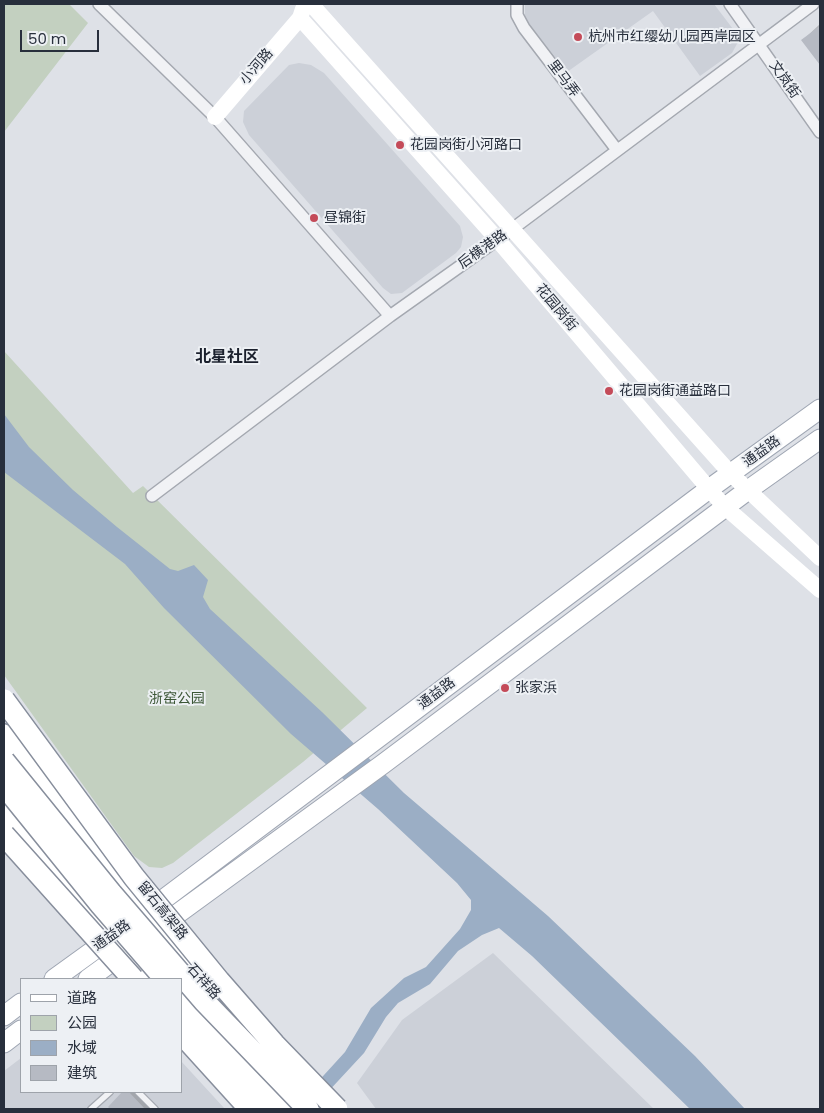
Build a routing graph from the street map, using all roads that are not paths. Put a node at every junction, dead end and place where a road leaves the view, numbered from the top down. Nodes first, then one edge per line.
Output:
1 (99, 4) edge
2 (517, 4) edge
3 (730, 4) edge
4 (814, 4) edge
5 (320, 7) edge
6 (302, 11) edge
7 (759, 44) junction
8 (214, 117) junction
9 (820, 132) edge
10 (617, 150) junction
11 (504, 234) junction
12 (390, 316) junction
13 (820, 410) edge
14 (820, 439) edge
15 (731, 474) junction
16 (709, 489) junction
17 (748, 490) junction
18 (152, 496) dead end
19 (725, 507) junction
20 (820, 558) edge
21 (820, 590) edge
22 (4, 700) edge
23 (4, 727) edge
24 (4, 735) edge
25 (4, 761) edge
26 (4, 785) edge
27 (58, 802) junction
28 (4, 809) edge
29 (4, 817) edge
30 (4, 835) edge
31 (36, 853) junction
32 (150, 921) junction
33 (111, 937) junction
34 (124, 952) junction
35 (55, 978) edge
36 (89, 978) edge
37 (132, 978) edge
38 (147, 978) edge
39 (164, 978) edge
40 (182, 998) edge
41 (20, 1004) edge
42 (4, 1016) edge
43 (182, 1017) edge
44 (20, 1031) edge
45 (182, 1034) edge
46 (4, 1043) edge
47 (109, 1093) edge
48 (139, 1093) edge
49 (306, 1099) edge
50 (91, 1109) edge
51 (156, 1109) edge
52 (250, 1109) edge
53 (268, 1109) edge
54 (288, 1109) edge
55 (323, 1109) edge
56 (337, 1109) edge

1 - 8 street
2 - 10 street, 里马弄
3 - 7 street, 文岚街
4 - 7 street, 后横港路
5 - 6 street
5 - 11 street, 花园岗街
6 - 8 street, 小河路
6 - 11 street, 花园岗街
7 - 9 street, 文岚街
7 - 10 street, 后横港路
8 - 12 street
10 - 11 street, 后横港路
11 - 12 street, 后横港路
11 - 15 street, 花园岗街
11 - 16 street, 花园岗街
12 - 18 street, 后横港路
13 - 15 main road, 通益路
14 - 17 main road, 通益路
15 - 16 main road, 通益路
15 - 17 street, 花园岗街
16 - 19 street, 花园岗街
16 - 32 main road, 通益路
17 - 19 main road, 通益路
17 - 20 street, 花园岗街
19 - 21 street, 花园岗街
19 - 32 main road, 通益路
22 - 56 highway, 留石高架路, bridge
23 - 27 main road, 石祥路
24 - 27 highway
25 - 49 highway, 留石高架路, bridge
26 - 39 highway, bridge
27 - 32 main road, 石祥路
28 - 31 highway
29 - 31 main road
30 - 37 highway, bridge
31 - 33 main road
32 - 33 main road, 通益路
32 - 34 main road, 通益路
32 - 49 main road, 石祥路
33 - 34 main road
33 - 35 main road, 通益路
34 - 36 main road, 通益路
34 - 38 main road
40 - 54 highway
41 - 42 main road
43 - 53 main road
44 - 46 main road
45 - 52 highway
47 - 50 lane
48 - 51 lane
49 - 55 main road, 石祥路

